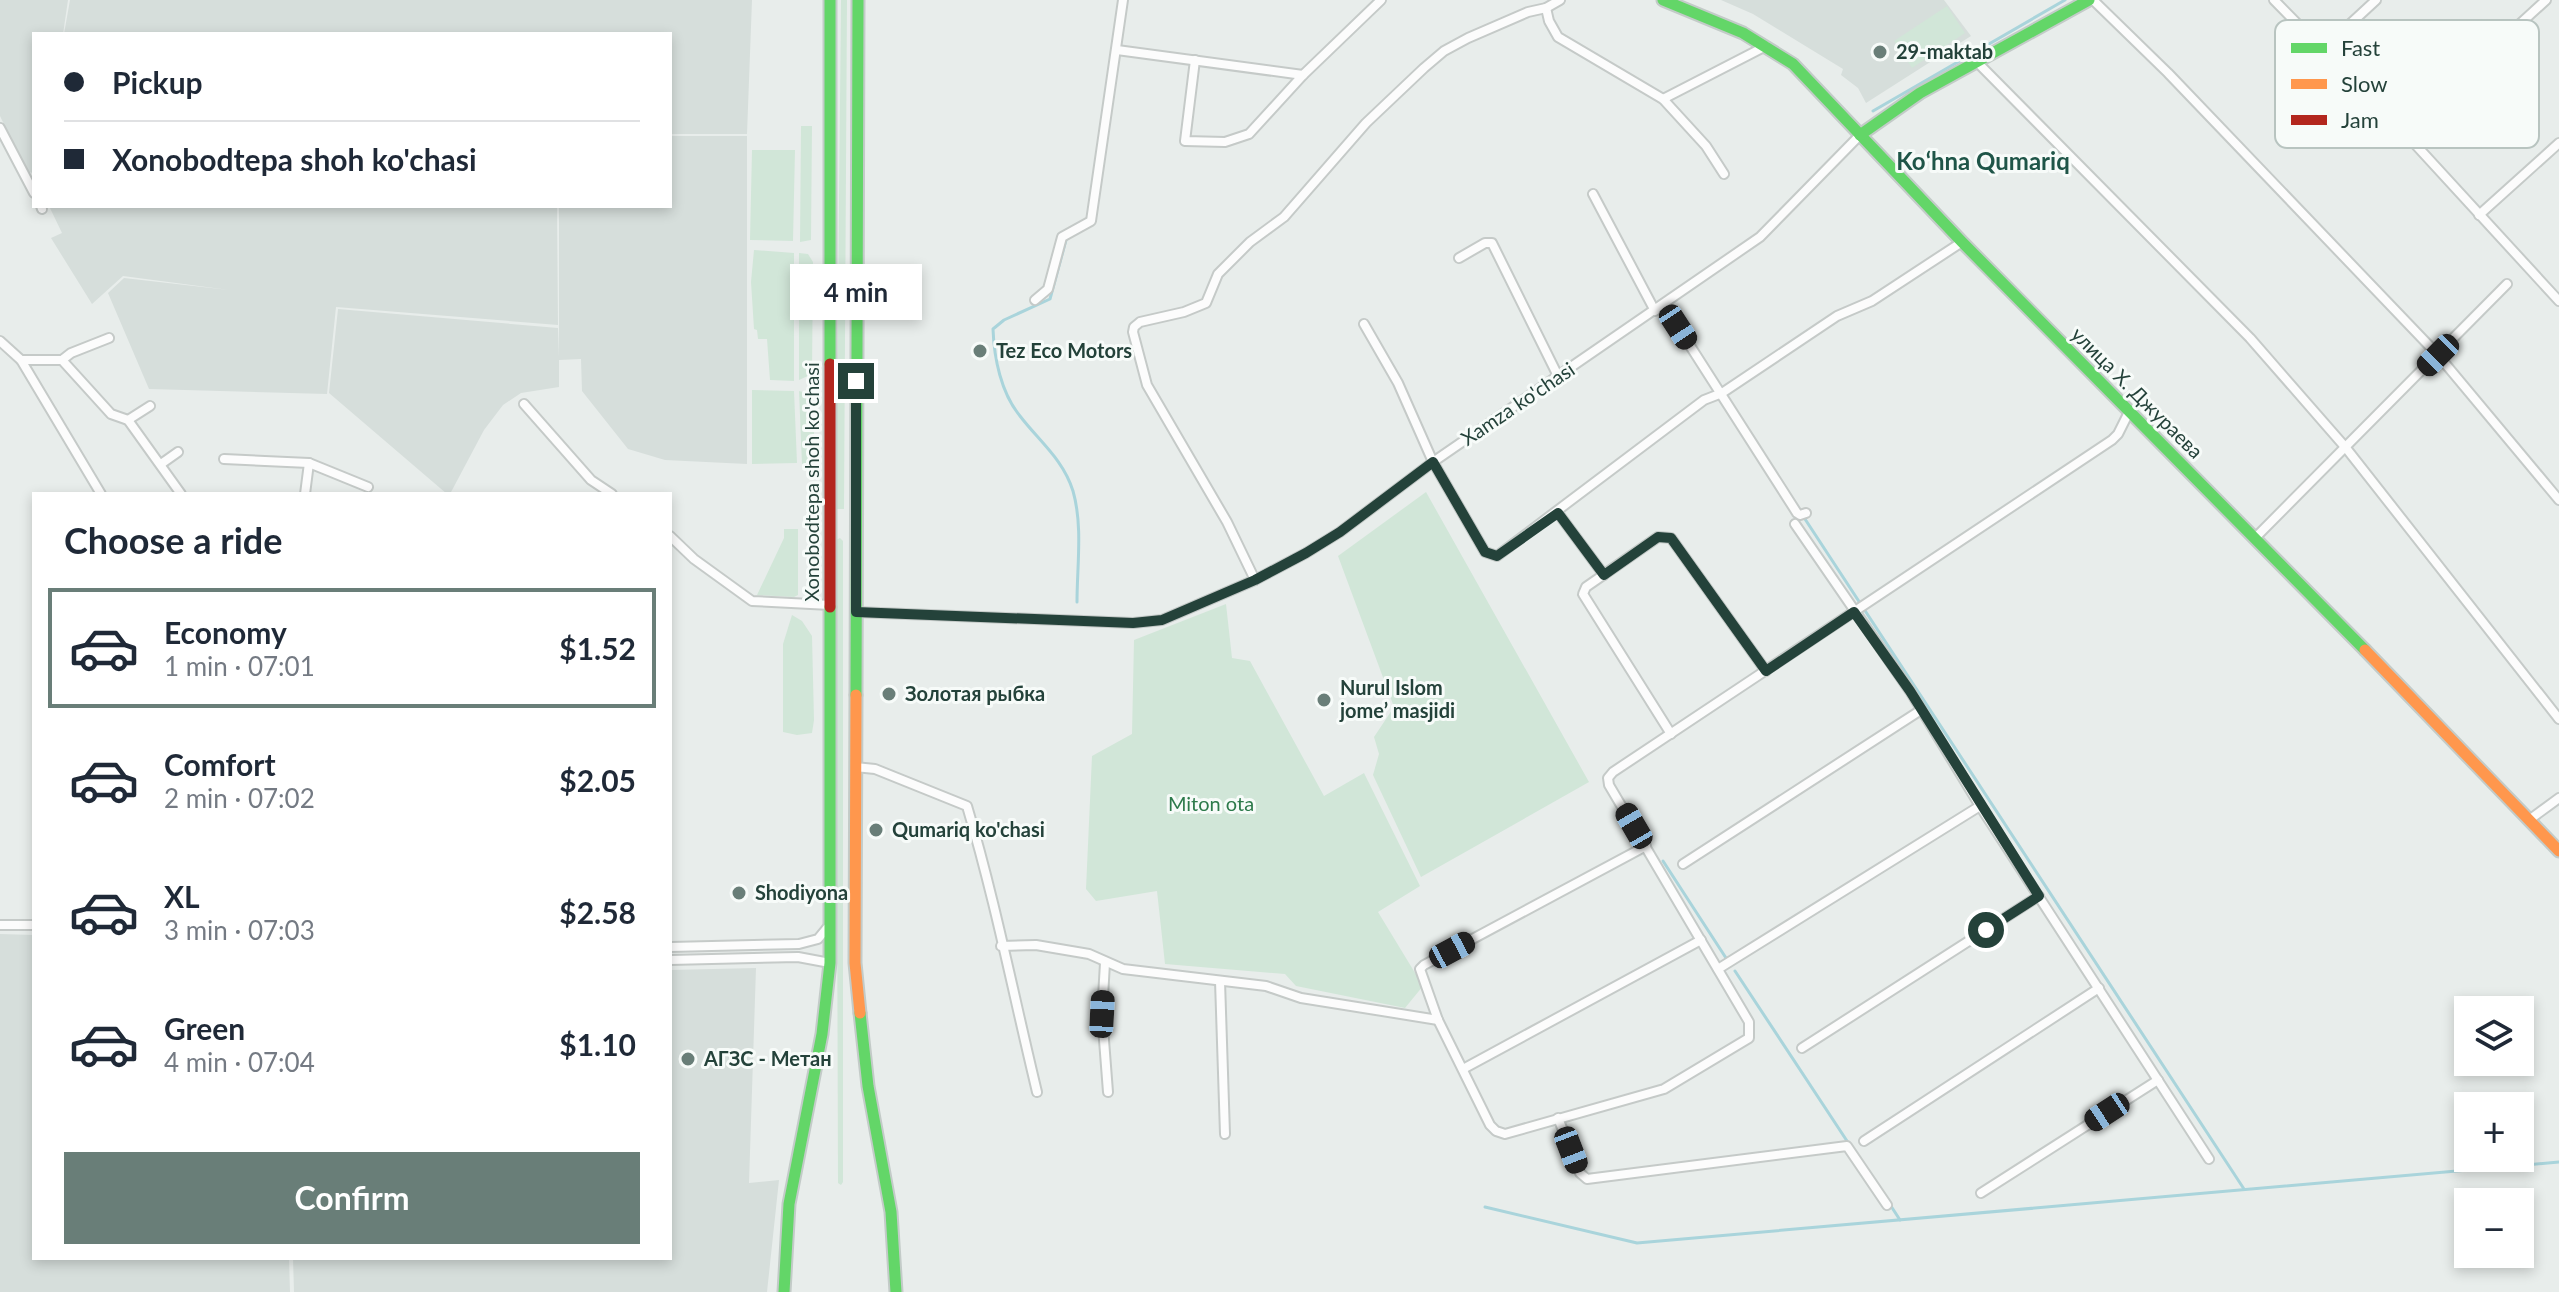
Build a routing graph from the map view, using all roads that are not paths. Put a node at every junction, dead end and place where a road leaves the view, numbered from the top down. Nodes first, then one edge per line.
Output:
1 (830, 0) edge
2 (858, 0) edge
3 (1123, 0) edge
4 (1381, 0) edge
5 (1560, 0) edge
6 (2091, 0) edge
7 (2274, 0) edge
8 (2376, 0) edge
9 (2546, 0) edge
10 (1670, 1) edge
11 (1546, 8) junction
12 (2294, 20) edge
13 (2354, 20) edge
14 (2524, 20) edge
15 (1766, 46) junction
16 (1117, 50) junction
17 (1195, 60) junction
18 (1977, 62) junction
19 (1303, 75) junction
20 (1663, 99) junction
21 (0, 128) edge
22 (1860, 135) junction
23 (2559, 143) edge
24 (2418, 148) edge
25 (1724, 174) dead end
26 (32, 189) edge
27 (1593, 194) dead end
28 (2479, 215) junction
29 (1962, 242) junction
30 (1459, 258) dead end
31 (2507, 284) dead end
32 (1035, 300) dead end
33 (2559, 300) edge
34 (1664, 305) junction
35 (1655, 311) junction
36 (1364, 324) dead end
37 (109, 338) dead end
38 (0, 341) edge
39 (2438, 355) junction
40 (21, 360) junction
41 (62, 360) junction
42 (1558, 376) junction
43 (1722, 393) junction
44 (524, 404) dead end
45 (150, 406) dead end
46 (2129, 412) junction
47 (128, 420) junction
48 (2346, 448) junction
49 (178, 452) dead end
50 (224, 459) dead end
51 (1433, 462) junction
52 (309, 463) junction
53 (161, 464) junction
54 (368, 487) dead end
55 (100, 492) edge
56 (180, 492) edge
57 (305, 492) edge
58 (609, 492) edge
59 (2559, 500) edge
60 (1558, 513) junction
61 (1806, 513) dead end
62 (1795, 524) dead end
63 (830, 532) junction
64 (856, 533) junction
65 (2256, 537) junction
66 (672, 538) edge
67 (1604, 575) junction
68 (1255, 580) junction
69 (830, 605) junction
70 (856, 612) junction
71 (1854, 612) junction
72 (1766, 671) junction
73 (1921, 710) junction
74 (2559, 719) edge
75 (1671, 734) junction
76 (855, 767) junction
77 (2559, 798) edge
78 (1980, 806) junction
79 (2529, 820) junction
80 (1646, 846) junction
81 (2559, 851) edge
82 (1683, 864) dead end
83 (2039, 896) junction
84 (830, 920) junction
85 (0, 925) edge
86 (32, 925) edge
87 (1701, 940) junction
88 (1001, 946) junction
89 (672, 947) edge
90 (672, 960) edge
91 (830, 963) junction
92 (1105, 963) junction
93 (1718, 969) junction
94 (1220, 981) junction
95 (2099, 988) junction
96 (1438, 1020) junction
97 (1802, 1048) dead end
98 (1463, 1069) junction
99 (2158, 1080) junction
100 (1037, 1092) dead end
101 (1108, 1092) dead end
102 (1558, 1118) junction
103 (1225, 1134) dead end
104 (1864, 1141) dead end
105 (2209, 1159) dead end
106 (1981, 1193) dead end
107 (1887, 1205) dead end
108 (784, 1292) edge
109 (896, 1292) edge

1 - 63 main road, Xonobodtepa shoh ko'chasi
2 - 64 main road
3 - 16 street
4 - 19 street
5 - 11 street
6 - 18 main road
6 - 39 street
7 - 12 street
8 - 13 street
9 - 14 street
10 - 15 main road, улица Х. Джураева
11 - 20 street
11 - 68 street
15 - 20 street
15 - 22 main road, улица Х. Джураева
16 - 17 street
16 - 32 street
17 - 19 street
17 - 19 street
18 - 22 main road
18 - 48 street
20 - 25 street
21 - 26 street
22 - 29 main road, улица Х. Джураева
22 - 34 street, Xamza ko'chasi
23 - 28 street
24 - 28 street
27 - 35 street
28 - 33 street
29 - 43 street
29 - 46 main road, улица Х. Джураева
30 - 42 street
31 - 39 street
34 - 35 street, Xamza ko'chasi
34 - 43 street
35 - 42 street, Xamza ko'chasi
36 - 51 street
37 - 41 street
38 - 40 street
39 - 48 street
39 - 59 street
40 - 41 street
40 - 55 street
41 - 47 street
42 - 51 street, Xamza ko'chasi
43 - 60 street
43 - 61 street
44 - 58 street
45 - 47 street
46 - 65 main road, улица Х. Джураева
46 - 71 street
47 - 53 street
48 - 65 street
48 - 74 street
49 - 53 street
50 - 52 street
51 - 60 street
51 - 68 street, Xamza ko'chasi
52 - 54 street
52 - 57 street
53 - 56 street
60 - 67 street
62 - 71 street
63 - 64 main road
63 - 69 main road, Xonobodtepa shoh ko'chasi
64 - 70 main road
65 - 79 main road, улица Х. Джураева
66 - 69 street
67 - 72 street
67 - 75 street
68 - 70 street, Xamza ko'chasi
69 - 84 main road, Xonobodtepa shoh ko'chasi
70 - 76 main road
71 - 72 street
71 - 73 street
72 - 75 street
73 - 78 street
73 - 82 street
75 - 80 street
76 - 88 street
76 - 109 main road
77 - 79 street
78 - 83 street
78 - 93 street
79 - 81 main road, улица Х. Джураева
80 - 87 street
80 - 96 street
83 - 95 street
83 - 97 street
84 - 89 street
84 - 91 main road, Xonobodtepa shoh ko'chasi
85 - 86 street
87 - 93 street
87 - 98 street
88 - 92 street
88 - 100 street
90 - 91 street
91 - 108 main road, Xonobodtepa shoh ko'chasi
92 - 94 street
92 - 101 street
93 - 102 street
94 - 96 street
94 - 103 street
95 - 99 street
95 - 104 street
96 - 98 street
98 - 102 street
99 - 105 street
99 - 106 street
102 - 107 street

